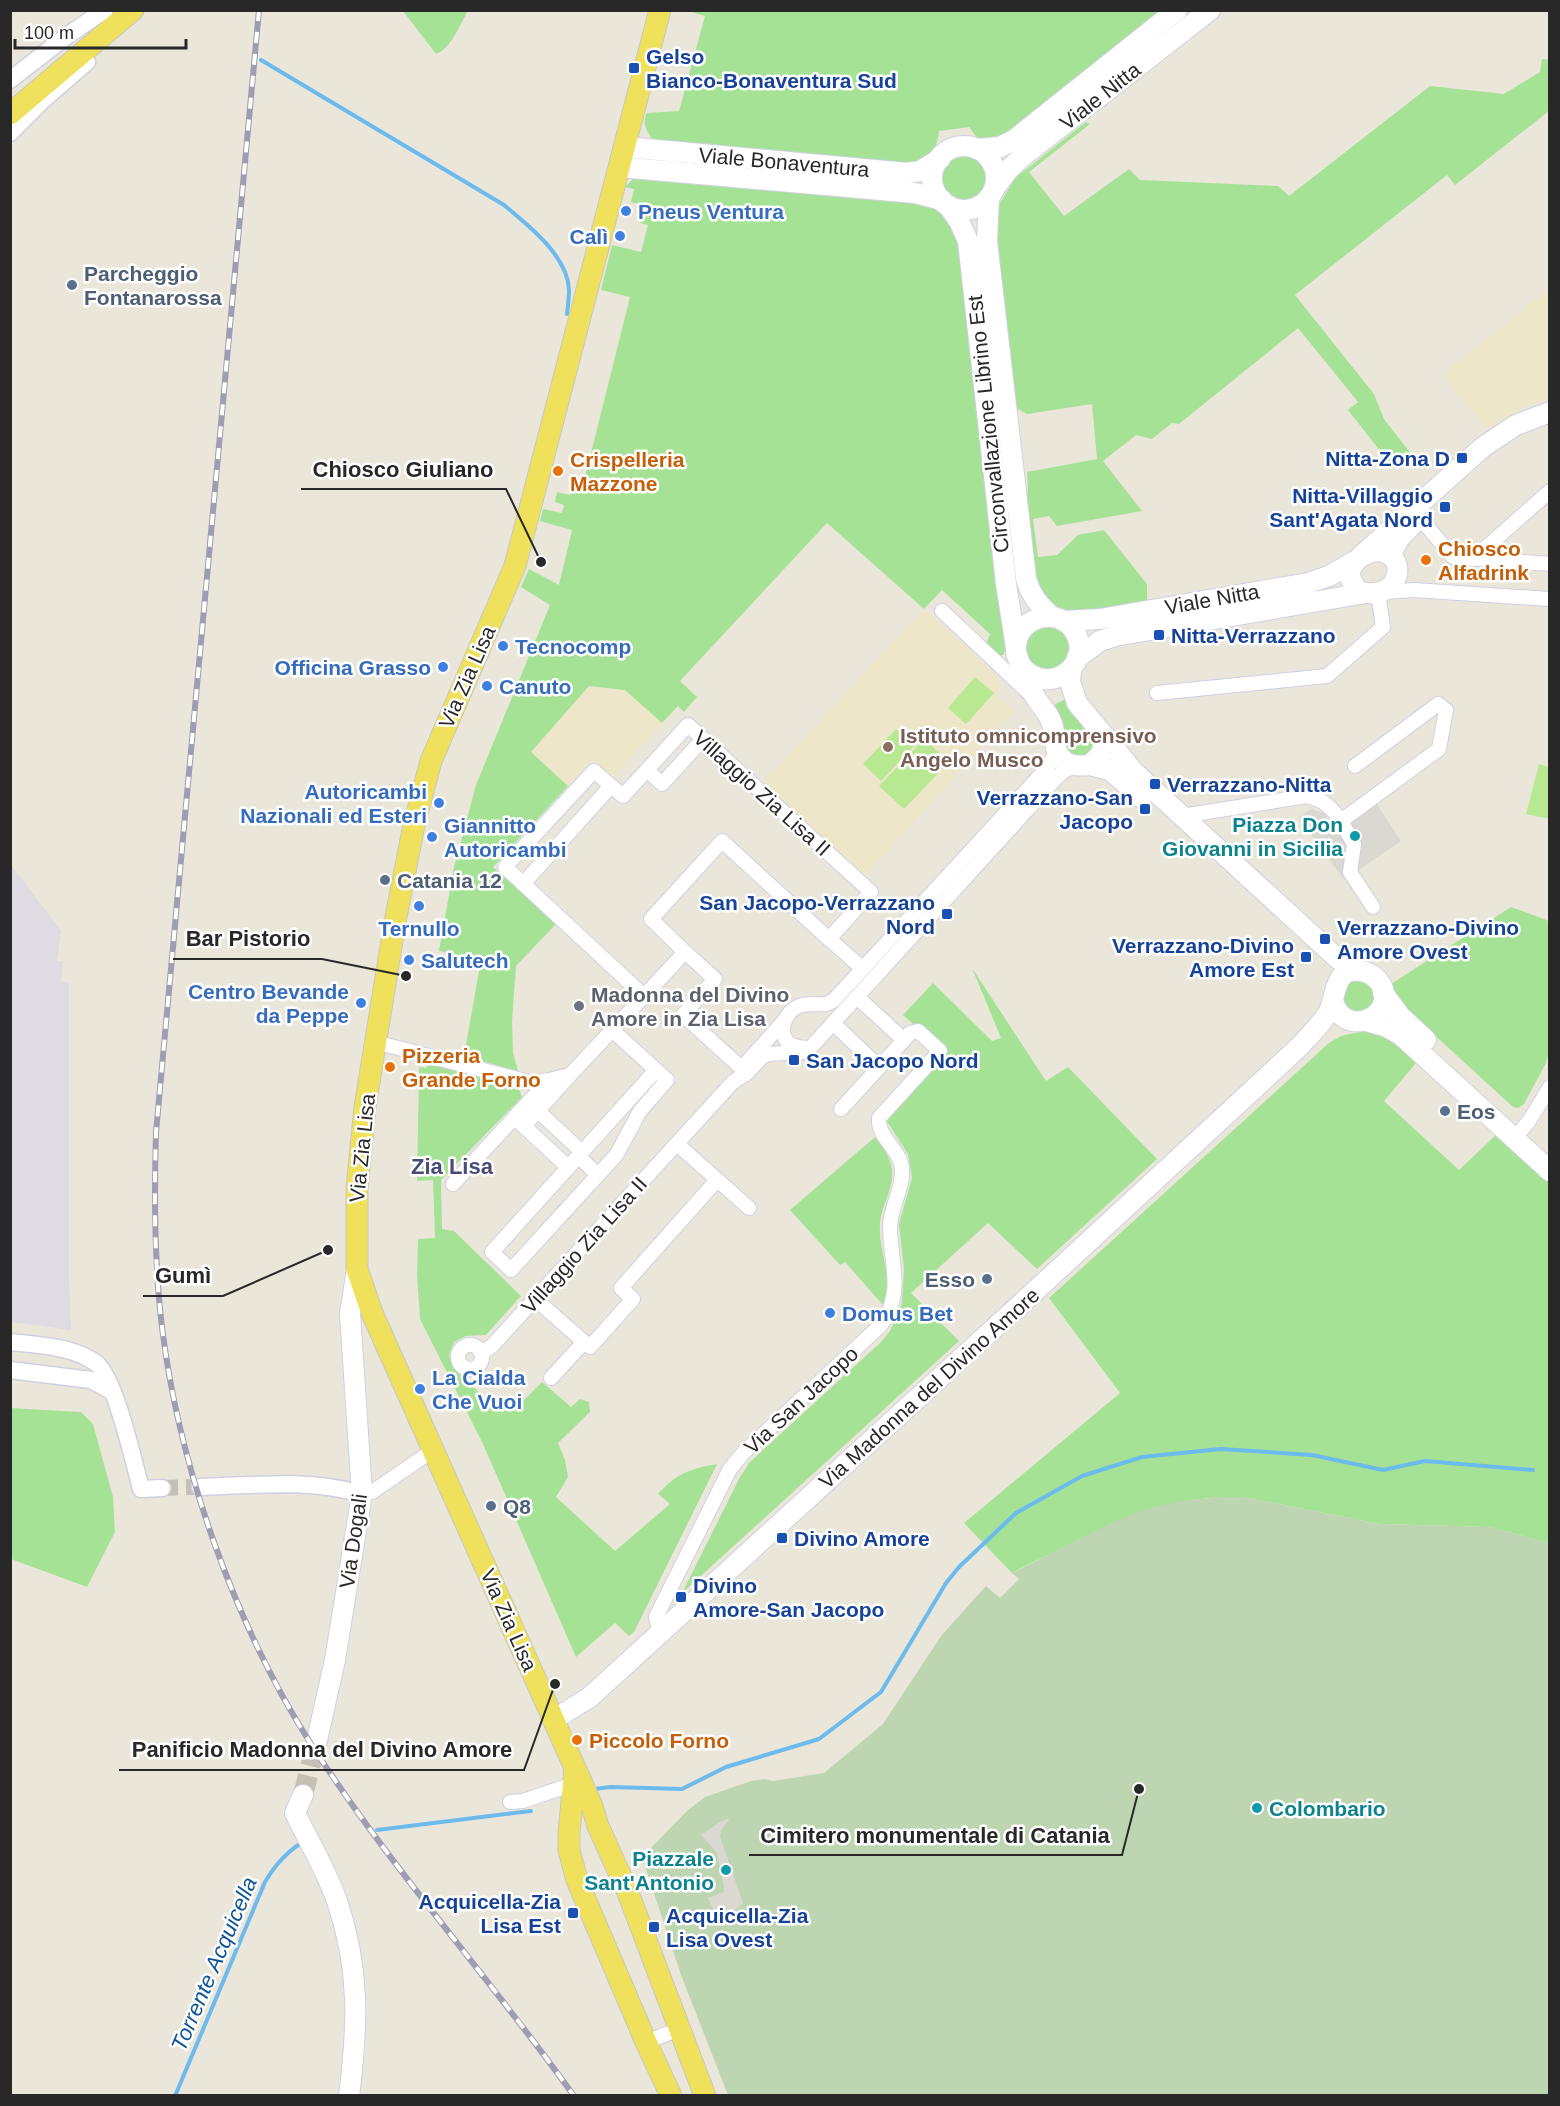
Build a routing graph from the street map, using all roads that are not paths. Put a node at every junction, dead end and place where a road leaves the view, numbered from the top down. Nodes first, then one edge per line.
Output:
1 (105, 10) edge
2 (110, 10) edge
3 (133, 10) edge
4 (143, 10) edge
5 (660, 10) edge
6 (1177, 10) edge
7 (1210, 10) edge
8 (10, 80) edge
9 (10, 95) edge
10 (10, 114) edge
11 (10, 132) edge
12 (978, 149) junction
13 (622, 157) junction
14 (939, 159) junction
15 (672, 162) junction
16 (992, 192) junction
17 (945, 203) junction
18 (1550, 412) edge
19 (1550, 423) edge
20 (1550, 491) edge
21 (1420, 518) junction
22 (1358, 558) junction
23 (1473, 559) junction
24 (1394, 564) junction
25 (1550, 564) edge
26 (1414, 590) junction
27 (1375, 593) junction
28 (1550, 600) edge
29 (942, 611) dead end
30 (1058, 619) junction
31 (1014, 659) junction
32 (1074, 664) junction
33 (1157, 693) dead end
34 (1104, 737) junction
35 (703, 739) junction
36 (1056, 752) junction
37 (1082, 765) junction
38 (1355, 766) dead end
39 (647, 770) junction
40 (611, 786) junction
41 (1182, 816) junction
42 (1341, 820) junction
43 (523, 884) junction
44 (1373, 907) dead end
45 (829, 939) junction
46 (685, 952) junction
47 (862, 969) junction
48 (1360, 971) junction
49 (1383, 993) junction
50 (1333, 995) junction
51 (644, 996) junction
52 (857, 997) junction
53 (784, 1021) junction
54 (1359, 1021) junction
55 (833, 1023) junction
56 (612, 1030) junction
57 (904, 1040) junction
58 (375, 1042) junction
59 (810, 1048) junction
60 (1298, 1048) junction
61 (1439, 1061) junction
62 (879, 1067) junction
63 (656, 1070) junction
64 (744, 1070) junction
65 (570, 1075) junction
66 (549, 1080) junction
67 (1550, 1087) edge
68 (841, 1108) dead end
69 (538, 1111) junction
70 (519, 1122) junction
71 (1519, 1134) junction
72 (677, 1144) junction
73 (1550, 1153) edge
74 (580, 1154) junction
75 (568, 1167) junction
76 (1550, 1171) edge
77 (598, 1175) junction
78 (717, 1180) junction
79 (453, 1184) dead end
80 (749, 1208) dead end
81 (357, 1269) junction
82 (535, 1299) junction
83 (368, 1300) junction
84 (350, 1314) junction
85 (10, 1342) edge
86 (584, 1342) junction
87 (39, 1345) junction
88 (481, 1353) dead end
89 (10, 1370) edge
90 (31, 1372) junction
91 (551, 1378) dead end
92 (113, 1392) junction
93 (432, 1450) junction
94 (200, 1487) tunnel mouth
95 (162, 1488) tunnel mouth
96 (362, 1494) junction
97 (660, 1634) junction
98 (553, 1720) junction
99 (317, 1740) tunnel mouth
100 (574, 1776) junction
101 (510, 1802) dead end
102 (301, 1813) tunnel mouth
103 (598, 1826) junction
104 (569, 1833) junction
105 (679, 2030) junction
106 (646, 2042) junction
107 (349, 2096) edge
108 (671, 2096) edge
109 (705, 2096) edge

1 - 8 street
2 - 9 main road
3 - 10 main road
4 - 11 street
5 - 13 main road, Via Zia Lisa
6 - 12 main road
7 - 16 main road, Viale Nitta
12 - 14 main road
12 - 16 main road
13 - 15 main road
13 - 58 main road, Via Zia Lisa
14 - 15 main road, Viale Bonaventura
14 - 17 main road
15 - 17 main road
16 - 17 main road
16 - 30 main road
17 - 31 main road, Circonvallazione Librino Est
18 - 22 main road, Viale Nitta
19 - 21 main road
20 - 23 street
21 - 23 street
21 - 24 main road
22 - 24 main road
22 - 27 main road
22 - 30 main road, Viale Nitta
23 - 25 street
24 - 26 street
24 - 27 main road
26 - 27 street
26 - 28 street
27 - 32 main road
27 - 33 street
29 - 31 street
30 - 31 main road
30 - 32 main road
31 - 32 main road
31 - 36 main road, Circonvallazione Librino Est
32 - 34 main road
34 - 37 main road
34 - 41 main road
35 - 39 street, Villaggio Zia Lisa II
35 - 39 street
35 - 45 street, Villaggio Zia Lisa II
36 - 37 main road
36 - 47 street
37 - 50 main road
37 - 52 street
38 - 42 street
39 - 40 street, Villaggio Zia Lisa II
40 - 43 street
40 - 43 street, Villaggio Zia Lisa II
41 - 42 street
41 - 48 main road
42 - 44 street
43 - 51 street, Villaggio Zia Lisa II
45 - 46 street
45 - 47 street
46 - 51 street
46 - 64 street
47 - 53 street
48 - 49 main road
48 - 50 main road
49 - 54 main road
49 - 61 main road
50 - 54 main road
50 - 60 main road
51 - 56 street
52 - 55 street
52 - 57 street
53 - 59 street
53 - 64 street
54 - 60 main road
54 - 61 main road
55 - 59 street
55 - 62 street
56 - 63 street
56 - 65 street
57 - 62 street
57 - 97 street, Via San Jacopo
58 - 66 street
58 - 81 main road, Via Zia Lisa
59 - 64 street
60 - 97 main road, Via Madonna del Divino Amore
61 - 71 main road
62 - 68 street
63 - 74 street
63 - 77 street
64 - 72 street, Villaggio Zia Lisa II
65 - 66 street
65 - 69 street
66 - 70 street
67 - 71 street
69 - 70 street
69 - 74 street
70 - 75 street
70 - 79 street
71 - 73 main road
71 - 76 main road
72 - 78 street
72 - 82 street, Villaggio Zia Lisa II
74 - 75 street
74 - 77 street
75 - 77 street
78 - 80 street
78 - 86 street
81 - 83 main road, Via Zia Lisa
81 - 84 main road, Via Dogali
82 - 86 street
82 - 88 street, Villaggio Zia Lisa II
83 - 84 main road
83 - 93 main road, Via Zia Lisa
84 - 96 main road, Via Dogali
85 - 87 street
86 - 91 street
87 - 90 street
87 - 92 street
89 - 90 street
90 - 92 street
92 - 95 street
93 - 96 street
93 - 98 main road, Via Zia Lisa
94 - 96 street
96 - 99 main road, Via Dogali
97 - 98 main road, Via Madonna del Divino Amore
98 - 100 main road, Via Zia Lisa
100 - 101 street
100 - 103 main road, Via Zia Lisa
100 - 104 main road, Via Zia Lisa
102 - 107 main road
103 - 104 main road
103 - 105 main road, Via Zia Lisa
104 - 106 main road, Via Zia Lisa
105 - 106 street
105 - 109 main road, Via Zia Lisa
106 - 108 main road, Via Zia Lisa

